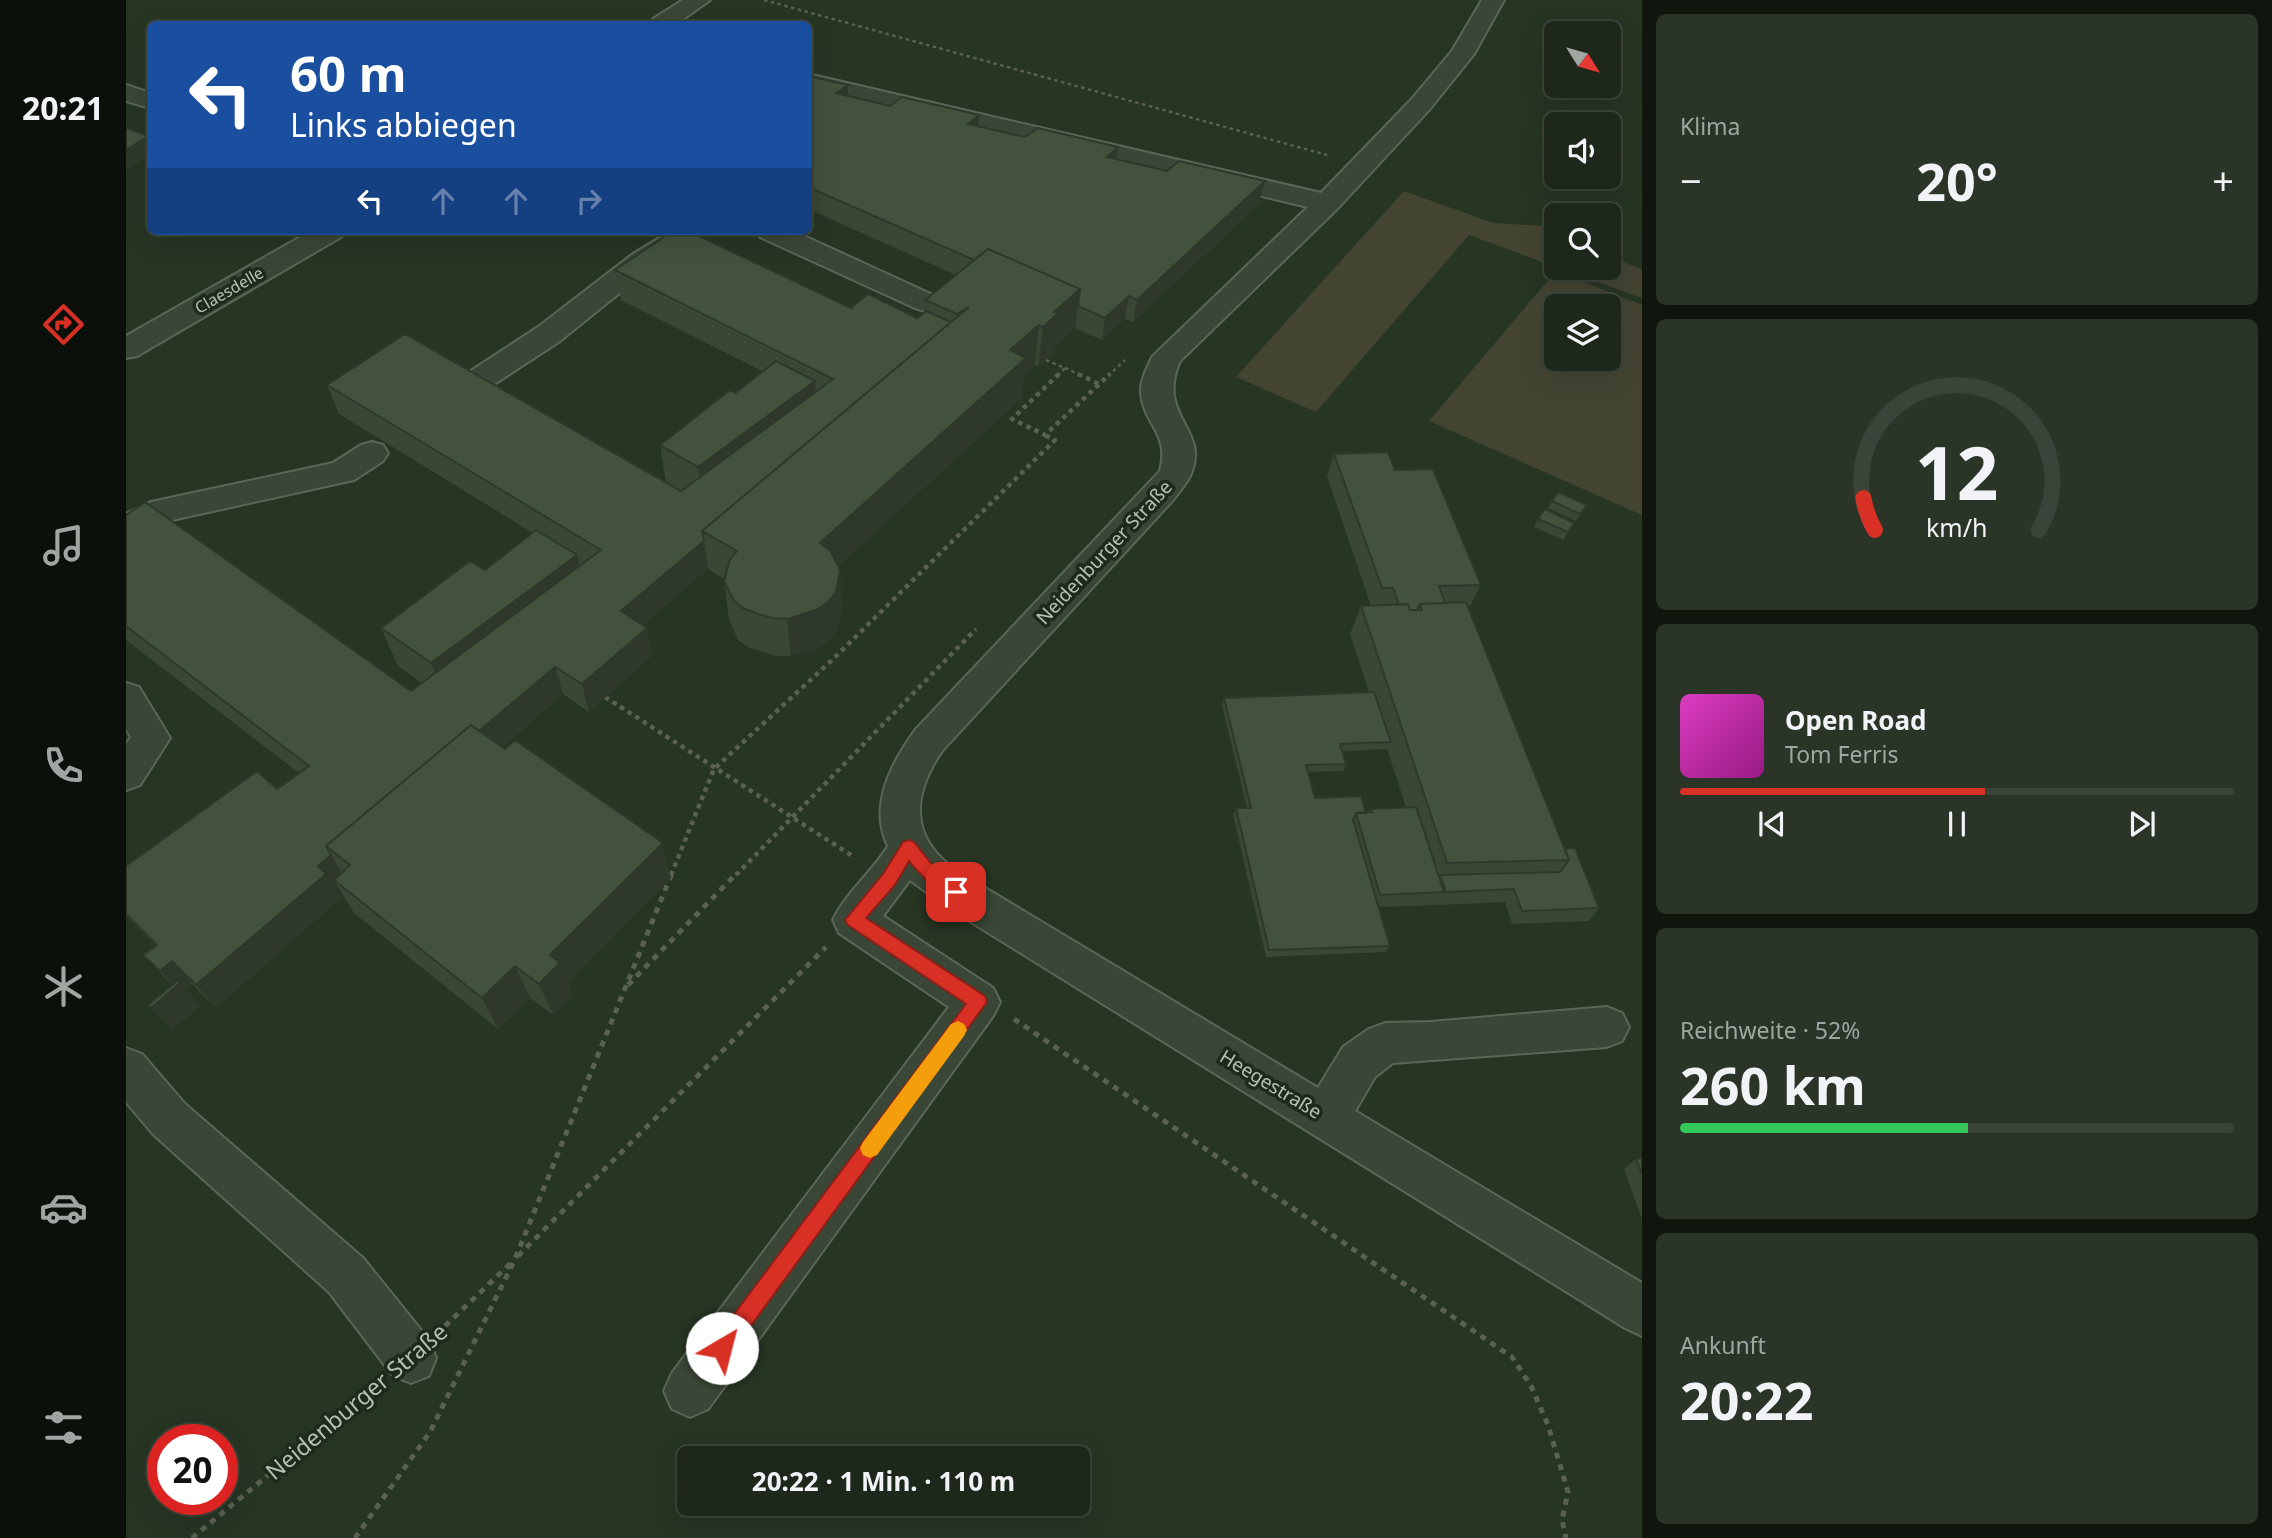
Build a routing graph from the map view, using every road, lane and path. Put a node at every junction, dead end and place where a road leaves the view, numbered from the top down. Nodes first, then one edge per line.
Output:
1 (699, 0) edge
2 (764, 0) edge
3 (1493, 0) edge
4 (666, 21) edge
5 (812, 82) edge
6 (126, 92) edge
7 (147, 100) edge
8 (1362, 167) junction
9 (1326, 203) junction
10 (324, 235) edge
11 (684, 235) edge
12 (778, 235) edge
13 (925, 302) edge
14 (126, 349) edge
15 (1132, 353) dead end
16 (1046, 360) edge
17 (1065, 368) junction
18 (1099, 384) junction
19 (462, 391) edge
20 (1045, 435) junction
21 (372, 453) edge
22 (126, 528) edge
23 (605, 696) edge
24 (126, 697) edge
25 (867, 740) dead end
26 (714, 769) junction
27 (126, 774) edge
28 (791, 818) junction
29 (899, 863) junction
30 (854, 920) junction
31 (625, 989) junction
32 (978, 1002) junction
33 (1606, 1027) dead end
34 (126, 1069) edge
35 (1326, 1117) junction
36 (515, 1259) junction
37 (1642, 1311) edge
38 (411, 1358) junction
39 (690, 1391) dead end
40 (192, 1538) edge
41 (355, 1538) edge
42 (1566, 1538) edge

1 - 4 street
2 - 8 path
3 - 8 street, Neidenburger Straße
5 - 9 street
6 - 7 street
8 - 9 street, Neidenburger Straße
9 - 29 street, Neidenburger Straße
10 - 14 street, Claesdelle
11 - 19 street
12 - 13 street
15 - 18 path
16 - 17 path
17 - 18 path
17 - 20 path
18 - 20 path
20 - 26 path
21 - 22 street
23 - 26 path
24 - 27 street
25 - 28 path
26 - 28 path
26 - 31 path
28 - 29 path
28 - 31 path
29 - 30 street
29 - 35 street, Heegestraße
30 - 32 street
30 - 36 path, Neidenburger Straße
31 - 36 path
32 - 39 street
32 - 42 path
33 - 35 street
34 - 38 street
35 - 37 street, Heegestraße
36 - 38 path, Neidenburger Straße
36 - 41 path
38 - 40 path, Neidenburger Straße

